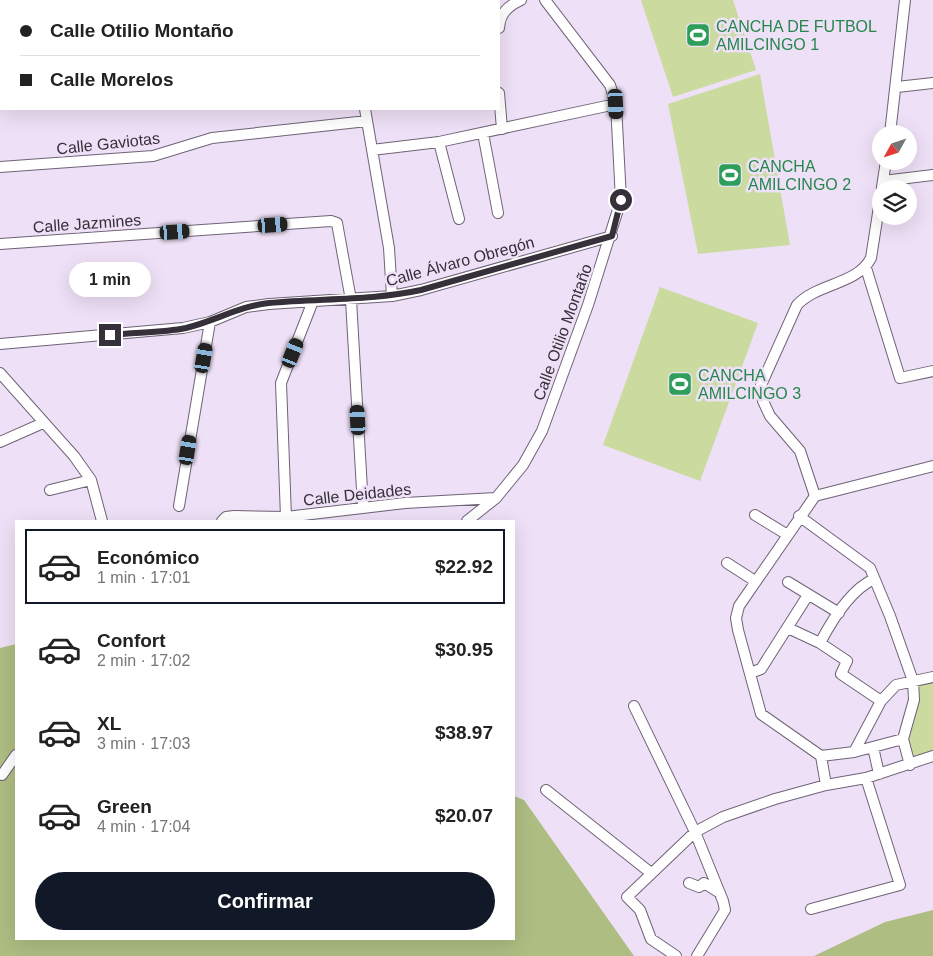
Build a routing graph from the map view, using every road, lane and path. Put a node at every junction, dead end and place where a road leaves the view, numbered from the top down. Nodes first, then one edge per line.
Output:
1 (521, 0) edge
2 (545, 0) edge
3 (905, 0) edge
4 (500, 24) edge
5 (933, 83) edge
6 (897, 87) junction
7 (616, 104) junction
8 (500, 106) edge
9 (364, 110) edge
10 (367, 121) junction
11 (891, 125) edge
12 (502, 129) junction
13 (483, 133) junction
14 (439, 142) junction
15 (372, 150) junction
16 (0, 167) edge
17 (933, 176) edge
18 (911, 180) edge
19 (498, 213) dead end
20 (459, 219) dead end
21 (876, 225) edge
22 (612, 236) junction
23 (0, 244) edge
24 (866, 268) junction
25 (392, 296) junction
26 (351, 300) junction
27 (313, 301) junction
28 (210, 322) junction
29 (0, 344) edge
30 (933, 371) edge
31 (0, 373) edge
32 (44, 423) junction
33 (0, 442) edge
34 (933, 466) edge
35 (91, 480) junction
36 (50, 490) dead end
37 (815, 496) junction
38 (496, 498) junction
39 (179, 506) dead end
40 (363, 507) junction
41 (755, 515) dead end
42 (799, 516) junction
43 (286, 517) junction
44 (102, 520) edge
45 (223, 520) edge
46 (468, 520) edge
47 (786, 534) junction
48 (727, 563) dead end
49 (874, 579) junction
50 (755, 581) junction
51 (788, 582) dead end
52 (808, 594) junction
53 (839, 613) junction
54 (788, 628) junction
55 (820, 644) junction
56 (750, 673) junction
57 (933, 676) edge
58 (913, 682) junction
59 (881, 701) junction
60 (634, 706) dead end
61 (903, 739) junction
62 (873, 747) junction
63 (854, 752) junction
64 (15, 756) edge
65 (821, 756) junction
66 (933, 756) edge
67 (910, 765) junction
68 (879, 774) junction
69 (2, 775) dead end
70 (866, 778) junction
71 (826, 785) junction
72 (546, 790) dead end
73 (695, 832) junction
74 (651, 873) junction
75 (689, 883) dead end
76 (720, 893) junction
77 (811, 909) dead end
78 (676, 956) edge
79 (697, 956) edge

1 - 4 street
2 - 7 street, Calle Otilio Montaño
3 - 6 street
5 - 6 street
6 - 11 street
7 - 12 street
7 - 22 street, Calle Otilio Montaño
8 - 12 street
9 - 10 street
10 - 15 street
10 - 16 street, Calle Gaviotas
12 - 13 street
13 - 14 street
13 - 19 street
14 - 15 street
14 - 20 street
15 - 25 street
17 - 18 street
21 - 24 street
22 - 25 street, Calle Álvaro Obregón
22 - 38 street, Calle Otilio Montaño
23 - 26 street, Calle Jazmines
24 - 30 street
24 - 37 street
25 - 26 street, Calle Álvaro Obregón
26 - 27 street, Calle Álvaro Obregón
26 - 40 street, Calle Jazmines
27 - 28 street, Calle Álvaro Obregón
27 - 43 street
28 - 29 street, Calle Álvaro Obregón
28 - 39 street
31 - 32 street
32 - 33 street
32 - 35 street
34 - 37 street
35 - 36 street
35 - 44 street
37 - 42 street
38 - 40 street, Calle Deidades
38 - 46 street, Calle Otilio Montaño
40 - 43 street, Calle Deidades
41 - 47 street
42 - 47 street
42 - 49 street
43 - 45 street, Calle Deidades
47 - 50 street
48 - 50 street
49 - 53 street
49 - 58 street
50 - 56 street
51 - 52 street
52 - 53 street
52 - 54 street
53 - 55 street
54 - 55 street
54 - 56 street
55 - 59 street
56 - 65 street
57 - 58 street
58 - 59 street
58 - 61 street
59 - 63 street
60 - 73 street
61 - 62 street
61 - 67 street
62 - 63 street
62 - 68 street
63 - 65 street
64 - 69 street
65 - 71 street
66 - 67 street
67 - 68 street
68 - 70 street
70 - 71 street
70 - 77 street
71 - 73 street
72 - 74 street
73 - 74 street
73 - 76 street
74 - 78 street
75 - 76 street
76 - 79 street

